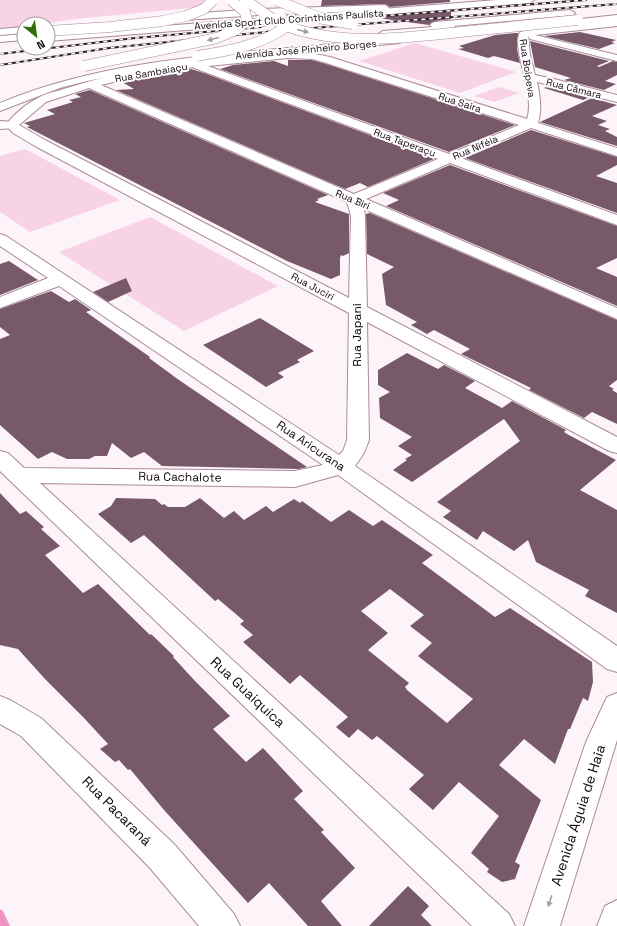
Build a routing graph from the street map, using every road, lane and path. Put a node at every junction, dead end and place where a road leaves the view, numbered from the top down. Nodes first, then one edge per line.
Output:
1 (213, 0) edge
2 (231, 0) edge
3 (245, 0) edge
4 (261, 0) edge
5 (276, 0) edge
6 (492, 0) edge
7 (530, 0) edge
8 (385, 8) junction
9 (617, 9) edge
10 (612, 11) edge
11 (617, 17) edge
12 (617, 23) edge
13 (364, 25) dead end
14 (378, 26) dead end
15 (56, 27) edge
16 (56, 30) edge
17 (16, 31) edge
18 (0, 32) edge
19 (16, 34) edge
20 (56, 34) edge
21 (523, 34) junction
22 (0, 35) edge
23 (56, 37) edge
24 (16, 38) edge
25 (16, 40) edge
26 (0, 41) edge
27 (302, 55) joint
28 (617, 58) edge
29 (195, 60) junction
30 (155, 64) junction
31 (72, 69) dead end
32 (531, 78) junction
33 (90, 84) junction
34 (0, 98) edge
35 (40, 98) junction
36 (617, 100) edge
37 (0, 107) edge
38 (4, 121) edge
39 (531, 124) junction
40 (617, 152) edge
41 (448, 158) junction
42 (354, 199) junction
43 (617, 220) edge
44 (0, 239) edge
45 (61, 279) junction
46 (0, 303) edge
47 (357, 310) junction
48 (617, 314) edge
49 (617, 446) edge
50 (9, 466) edge
51 (340, 466) junction
52 (617, 661) edge
53 (617, 706) edge
54 (0, 709) edge
55 (617, 918) edge
56 (222, 926) edge
57 (496, 926) edge
58 (542, 926) edge
59 (615, 926) edge

1 - 16 main road, bridge
2 -> 31 main road, bridge
3 -> 11 main road, bridge
4 - 29 main road, bridge
5 - 13 main road, bridge
6 - 8 main road, Avenida Sport Club Corinthians Paulista
7 - 23 main road, Avenida Sport Club Corinthians Paulista
8 - 15 main road, Avenida Sport Club Corinthians Paulista
8 - 20 main road, Avenida Sport Club Corinthians Paulista
9 - 10 main road
10 - 14 main road
10 - 34 main road, Avenida José Pinheiro Borges
11 - 30 main road, Avenida José Pinheiro Borges
12 - 21 main road, Rua Boipeva
17 - 18 main road
19 - 22 main road
21 - 28 main road
21 - 32 main road, Rua Boipeva
24 - 26 main road
25 - 26 main road
27 - 29 main road, Rua Sambaiaçu
27 - 39 main road, Rua Saira
29 - 30 main road
29 - 33 main road, Rua Sambaiaçu
29 - 41 main road, Rua Taperaçu
30 - 35 main road, Avenida José Pinheiro Borges
32 - 36 main road, Rua Câmara
32 - 39 main road, Rua Boipeva
33 - 35 main road, Rua Sambaiaçu
33 - 42 main road, Rua Biri
35 - 37 main road, Avenida José Pinheiro Borges
35 - 38 main road, Rua Sambaiaçu
38 - 47 main road, Rua Juciri
39 - 40 main road, Rua Saira
39 - 41 main road, Rua Niféia
41 - 42 main road, Rua Niféia
41 - 43 main road, Rua Taperaçu
42 - 47 main road, Rua Japani
42 - 48 main road, Rua Biri
44 - 45 main road, Rua Aricurana
45 - 46 main road
45 - 51 main road, Rua Aricurana
47 - 49 main road, Rua Juciri
47 - 51 main road, Rua Japani
50 - 51 main road, Rua Cachalote
50 - 57 main road, Rua Guaiquica
51 - 52 main road, Rua Aricurana
53 -> 58 main road, Avenida Águia de Haia
54 - 56 main road, Rua Pacaraná
55 - 59 main road

